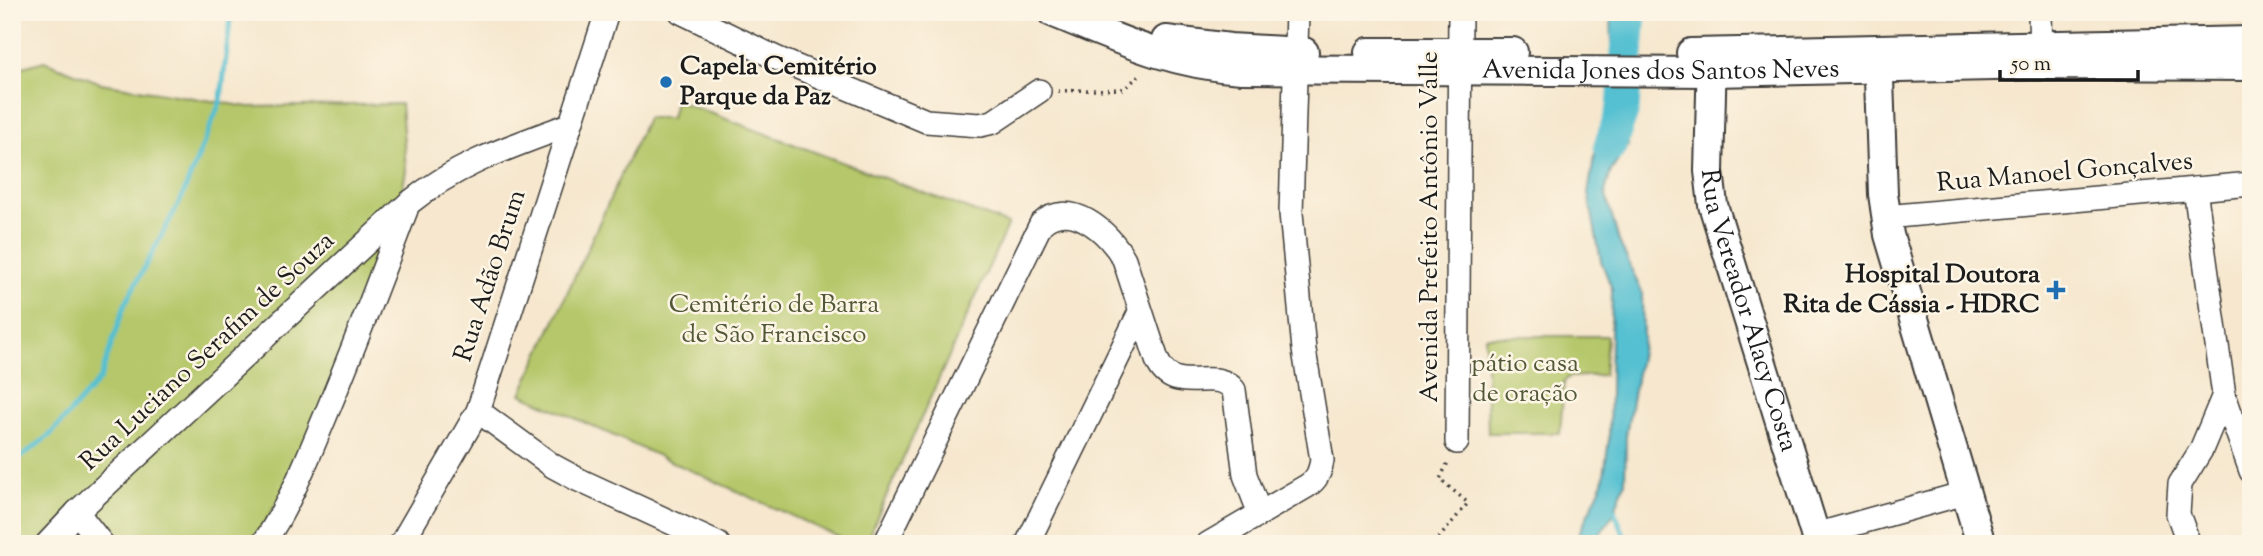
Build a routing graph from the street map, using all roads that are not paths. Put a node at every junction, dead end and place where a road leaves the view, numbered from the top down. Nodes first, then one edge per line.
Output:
1 (607, 12) edge
2 (681, 12) edge
3 (1297, 12) edge
4 (1460, 12) edge
5 (2040, 12) edge
6 (1065, 18) edge
7 (2251, 41) edge
8 (2041, 55) junction
9 (1878, 58) junction
10 (1459, 61) junction
11 (1296, 62) junction
12 (1712, 62) junction
13 (2251, 66) edge
14 (1039, 91) road end
15 (569, 125) junction
16 (2251, 184) edge
17 (2195, 189) junction
18 (409, 203) junction
19 (1885, 217) junction
20 (1140, 312) junction
21 (2224, 395) junction
22 (478, 411) junction
23 (1457, 442) road end
24 (2250, 470) edge
25 (1965, 493) junction
26 (77, 512) junction
27 (1260, 514) junction
28 (1817, 539) edge
29 (47, 544) edge
30 (102, 544) edge
31 (263, 544) edge
32 (401, 544) edge
33 (718, 544) edge
34 (885, 544) edge
35 (1027, 544) edge
36 (1208, 544) edge
37 (1981, 544) edge
38 (2189, 544) edge

1 - 15 street, Rua Adão Brum
2 - 14 street
3 - 11 street
4 - 10 street, Avenida Prefeito Antônio Valle
5 - 8 street
6 - 11 main road, Avenida Jones dos Santos Neves
6 - 11 main road, Avenida Jones dos Santos Neves
7 - 8 main road, Avenida Jones dos Santos Neves
8 - 9 main road, Avenida Jones dos Santos Neves
8 - 13 main road, Avenida Jones dos Santos Neves
9 - 12 main road, Avenida Jones dos Santos Neves
9 - 19 main road
10 - 11 main road, Avenida Jones dos Santos Neves
10 - 12 main road, Avenida Jones dos Santos Neves
10 - 23 street, Avenida Prefeito Antônio Valle
11 - 27 street
12 - 28 main road, Rua Vereador Alacy Costa
15 - 18 street, Rua Luciano Serafim de Souza
15 - 22 street, Rua Adão Brum
16 - 17 street, Rua Manoel Gonçalves
17 - 19 street, Rua Manoel Gonçalves
17 - 21 street
18 - 26 street, Rua Luciano Serafim de Souza
18 - 31 street
19 - 25 main road
20 - 27 street
20 - 34 street
20 - 35 street
21 - 24 street
21 - 38 street
22 - 32 street, Rua Adão Brum
22 - 33 street
25 - 28 street
25 - 37 main road
26 - 29 street, Rua Luciano Serafim de Souza
26 - 30 street
27 - 36 street

